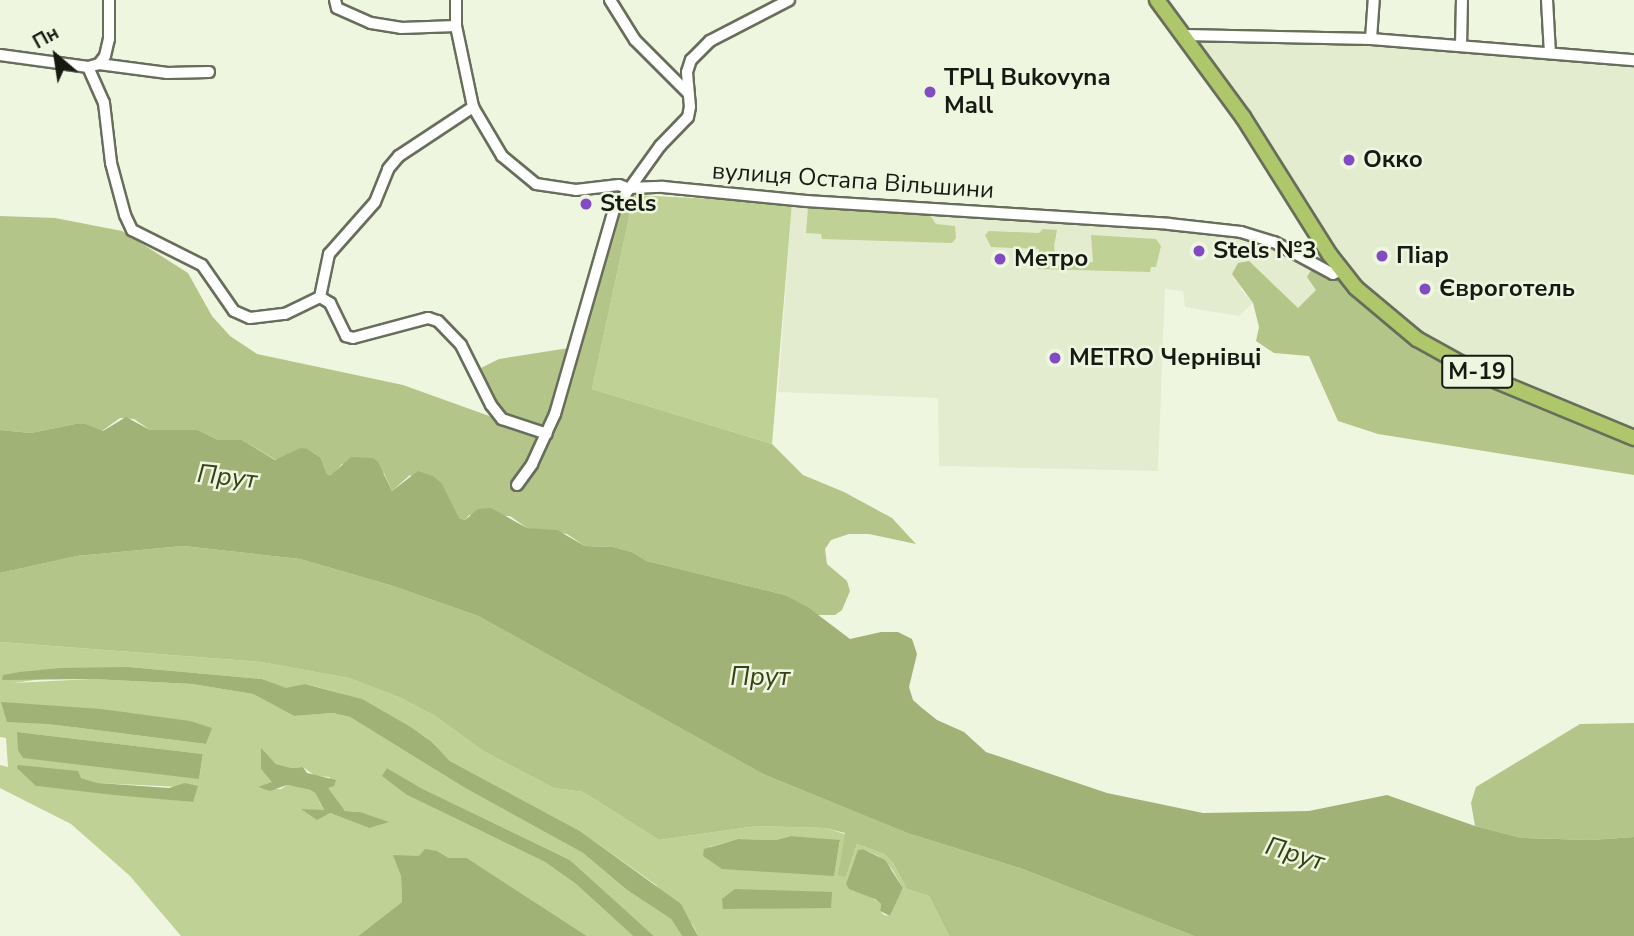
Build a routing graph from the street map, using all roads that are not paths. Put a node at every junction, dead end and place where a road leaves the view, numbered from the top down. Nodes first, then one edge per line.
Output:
1 (109, 0) edge
2 (456, 0) edge
3 (610, 0) edge
4 (789, 0) edge
5 (1157, 0) edge
6 (1374, 0) edge
7 (1462, 0) edge
8 (1547, 0) edge
9 (336, 4) edge
10 (456, 26) junction
11 (1185, 36) junction
12 (1371, 39) junction
13 (1461, 46) junction
14 (1550, 53) junction
15 (0, 55) edge
16 (1634, 60) edge
17 (94, 66) junction
18 (209, 72) dead end
19 (689, 94) junction
20 (473, 107) junction
21 (627, 188) junction
22 (1342, 270) junction
23 (320, 297) junction
24 (547, 434) junction
25 (1634, 438) edge
26 (517, 485) dead end

1 - 17 street
2 - 10 street, вулиця Остапа Вільшини
3 - 19 street
4 - 19 street
5 - 11 highway, М-19
6 - 12 street
7 - 13 street
8 - 14 street
9 - 10 street
10 - 20 street, вулиця Остапа Вільшини
11 - 12 street
11 - 22 highway, М-19
12 - 13 street
13 - 14 street
14 - 16 street
15 - 17 street
17 - 18 street
17 - 23 street
19 - 21 street
20 - 21 street, вулиця Остапа Вільшини
20 - 23 street
21 - 22 street, вулиця Остапа Вільшини
21 - 24 street
22 - 25 highway, М-19
23 - 24 street
24 - 26 street

